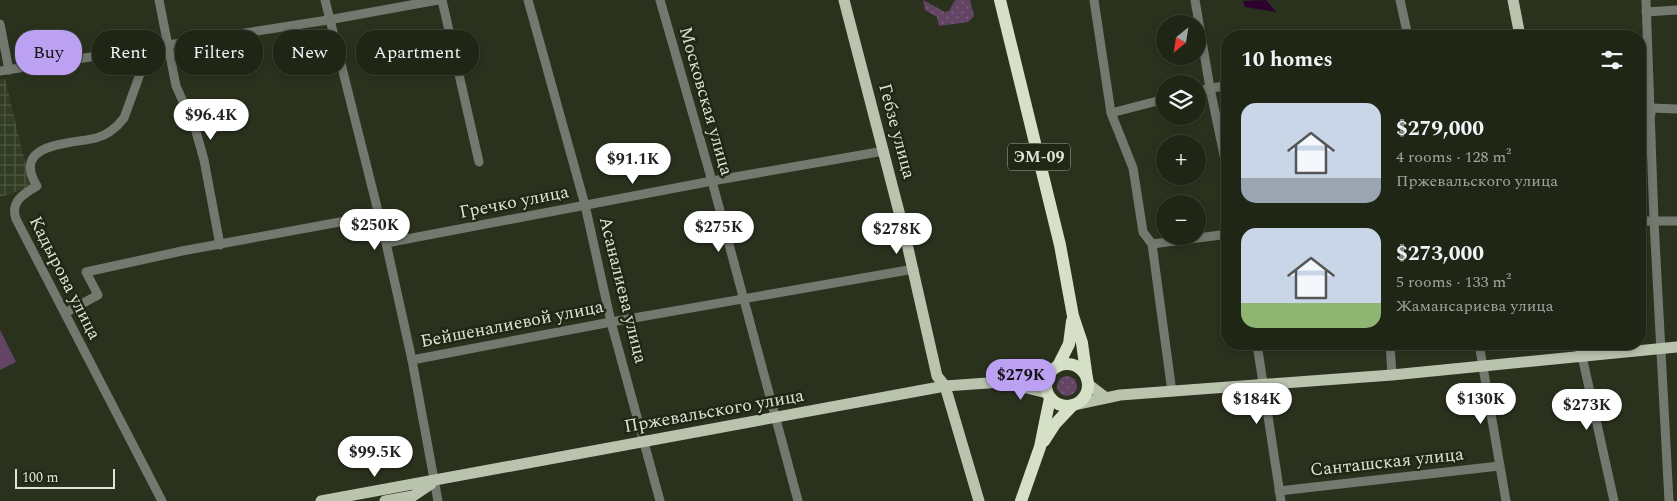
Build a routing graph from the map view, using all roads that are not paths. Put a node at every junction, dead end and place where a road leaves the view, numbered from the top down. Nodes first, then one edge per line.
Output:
1 (159, 0) edge
2 (325, 0) edge
3 (438, 0) edge
4 (442, 0) edge
5 (528, 0) edge
6 (660, 0) edge
7 (844, 0) edge
8 (1000, 0) edge
9 (1094, 0) edge
10 (1195, 0) edge
11 (1400, 0) edge
12 (1514, 0) edge
13 (1646, 0) edge
14 (1677, 10) edge
15 (1646, 12) junction
16 (328, 20) junction
17 (0, 24) edge
18 (163, 30) edge
19 (1407, 30) edge
20 (1519, 30) edge
21 (165, 46) joint
22 (92, 57) edge
23 (5, 70) edge
24 (140, 75) edge
25 (1221, 86) edge
26 (1210, 88) junction
27 (1206, 89) edge
28 (1156, 101) edge
29 (1677, 109) edge
30 (1651, 111) junction
31 (1646, 112) edge
32 (1110, 113) junction
33 (1221, 141) edge
34 (884, 151) junction
35 (479, 162) dead end
36 (712, 181) junction
37 (586, 205) junction
38 (378, 215) junction
39 (1646, 221) edge
40 (1654, 221) junction
41 (1677, 221) edge
42 (1221, 235) edge
43 (386, 243) junction
44 (1152, 244) junction
45 (220, 245) junction
46 (914, 269) junction
47 (743, 298) junction
48 (65, 313) junction
49 (1073, 316) junction
50 (611, 322) junction
51 (1677, 347) edge
52 (1661, 348) junction
53 (1259, 350) edge
54 (1390, 350) edge
55 (1480, 350) edge
56 (1581, 350) edge
57 (1641, 350) edge
58 (1646, 350) edge
59 (1582, 356) junction
60 (412, 360) junction
61 (1484, 366) junction
62 (1056, 368) junction
63 (1392, 375) junction
64 (1088, 381) junction
65 (1002, 382) junction
66 (1263, 384) junction
67 (945, 386) junction
68 (1172, 392) junction
69 (1048, 396) junction
70 (1105, 396) junction
71 (1075, 405) junction
72 (775, 418) junction
73 (645, 441) junction
74 (1040, 447) junction
75 (1677, 453) edge
76 (1666, 454) junction
77 (1499, 466) junction
78 (434, 482) junction
79 (1279, 491) junction
80 (162, 501) edge
81 (321, 501) edge
82 (385, 501) edge
83 (438, 501) edge
84 (660, 501) edge
85 (798, 501) edge
86 (979, 501) edge
87 (1021, 501) edge
88 (1281, 501) edge
89 (1506, 501) edge
90 (1614, 501) edge
91 (1669, 501) edge

1 - 18 street
2 - 16 street
3 - 16 street
4 - 35 street
5 - 37 street, Асаналиева улица
6 - 36 street, Московская улица
7 - 34 main road, Гебзе улица
8 - 49 highway, ЭМ-09
9 - 32 street
10 - 26 street
11 - 19 street
12 - 20 main road
13 - 15 street
14 - 15 street
15 - 30 street
16 - 21 street
16 - 38 street
17 - 23 street
21 - 45 street
22 - 23 street
24 - 48 street, Кадырова улица
25 - 26 street
26 - 27 street
26 - 33 street
28 - 32 street
29 - 30 street
30 - 31 street
30 - 40 street
32 - 44 street
34 - 36 street, Гречко улица
34 - 46 main road, Гебзе улица
36 - 37 street, Гречко улица
36 - 47 street, Московская улица
37 - 43 street, Гречко улица
37 - 50 street, Асаналиева улица
38 - 43 street
38 - 45 street
39 - 40 street
40 - 41 street
40 - 52 street
42 - 44 street
43 - 60 street
44 - 68 street
45 - 48 street
46 - 47 street, Бейшеналиевой улица
46 - 67 main road, Гебзе улица
47 - 50 street, Бейшеналиевой улица
47 - 72 street, Московская улица
48 - 80 street, Кадырова улица
49 - 62 highway, ЭМ-09
49 - 64 highway, ЭМ-09
50 - 60 street, Бейшеналиевой улица
50 - 73 street, Асаналиева улица
51 - 52 main road
52 - 58 main road
52 - 76 street
53 - 66 street
54 - 63 street
55 - 61 street
56 - 59 main road
57 - 59 main road
59 - 61 main road
59 - 90 street
60 - 78 street
61 - 63 main road
61 - 77 street
62 - 64 highway
62 - 65 main road, Пржевальского улица
62 - 69 highway, ЭМ-09
63 - 66 main road
64 - 70 main road
64 - 71 highway, ЭМ-09
65 - 67 main road, Пржевальского улица
65 - 69 main road, Пржевальского улица
66 - 68 main road
66 - 79 street
67 - 72 main road, Пржевальского улица
67 - 86 main road, Гебзе улица
68 - 70 main road
69 - 71 highway
69 - 74 highway, ЭМ-09
70 - 71 main road
71 - 74 highway, ЭМ-09
72 - 73 main road, Пржевальского улица
72 - 85 street, Московская улица
73 - 78 main road, Пржевальского улица
73 - 84 street, Асаналиева улица
74 - 87 highway, ЭМ-09
75 - 76 street
76 - 91 street
77 - 79 street, Санташская улица
77 - 89 street
78 - 81 main road, Пржевальского улица
78 - 82 main road, Пржевальского улица
78 - 83 street
79 - 88 street

